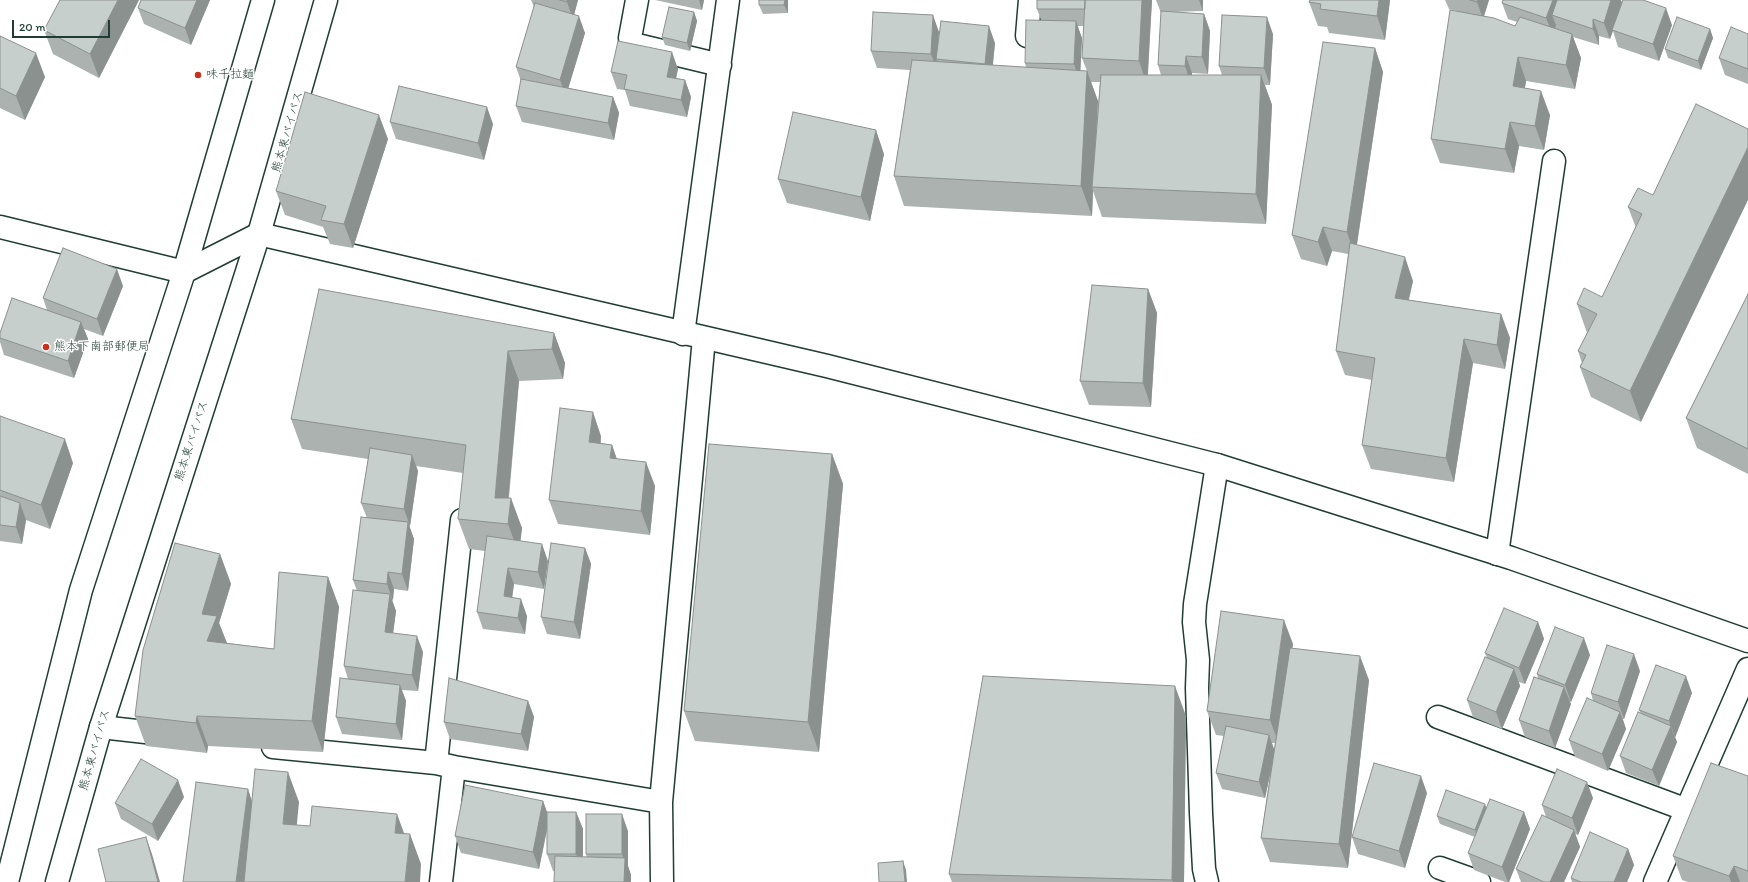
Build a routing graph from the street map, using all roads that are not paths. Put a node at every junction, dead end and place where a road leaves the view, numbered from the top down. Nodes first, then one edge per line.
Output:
1 (263, 0) edge
2 (326, 0) edge
3 (637, 0) edge
4 (728, 0) edge
5 (1030, 0) edge
6 (1027, 36) edge
7 (720, 65) junction
8 (1554, 161) dead end
9 (0, 227) edge
10 (259, 234) junction
11 (184, 272) junction
12 (693, 336) junction
13 (1217, 465) junction
14 (462, 520) edge
15 (1497, 554) junction
16 (1748, 642) edge
17 (1748, 669) edge
18 (1438, 717) dead end
19 (101, 727) junction
20 (194, 738) edge
21 (255, 745) edge
22 (445, 765) junction
23 (661, 802) junction
24 (1687, 810) junction
25 (1440, 868) dead end
26 (1203, 875) edge
27 (7, 882) edge
28 (58, 882) edge
29 (441, 882) edge
30 (662, 882) edge
31 (1479, 882) edge
32 (1655, 882) edge

1 - 11 main road
2 - 10 main road, 熊本東バイパス
3 - 7 main road
4 - 7 main road
5 - 6 main road
7 - 12 main road
8 - 15 main road
9 - 11 main road
10 - 11 main road
10 - 12 main road
10 - 19 main road, 熊本東バイパス
11 - 27 main road
12 - 13 main road
12 - 23 main road
13 - 15 main road
13 - 26 main road
14 - 22 main road
15 - 16 main road
17 - 24 main road
18 - 24 main road
19 - 20 main road
19 - 28 main road, 熊本東バイパス
21 - 22 main road
22 - 23 main road
22 - 29 main road
23 - 30 main road
24 - 32 main road
25 - 31 main road

